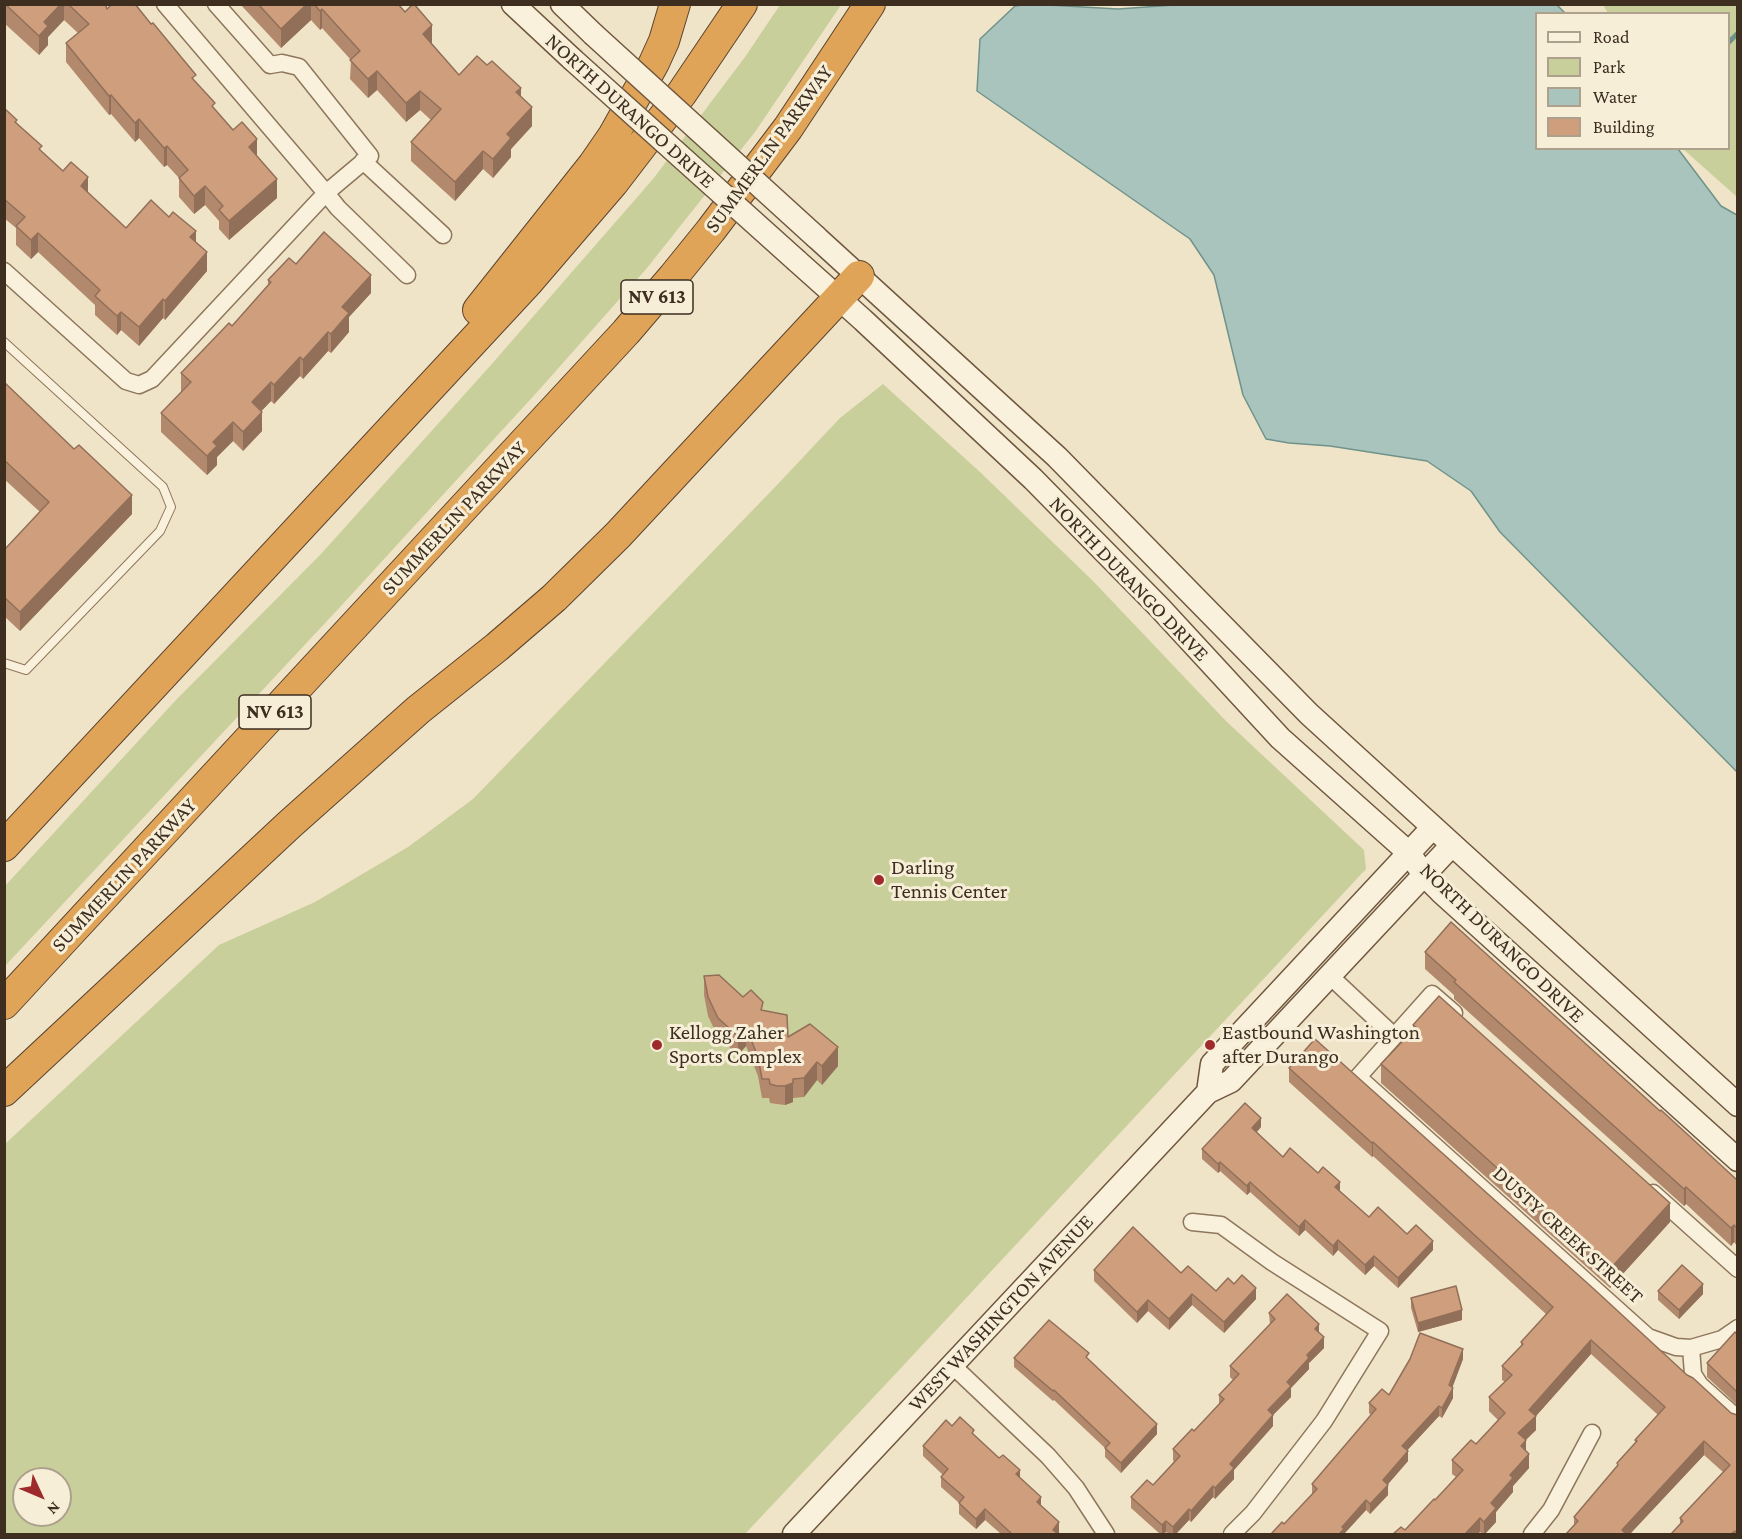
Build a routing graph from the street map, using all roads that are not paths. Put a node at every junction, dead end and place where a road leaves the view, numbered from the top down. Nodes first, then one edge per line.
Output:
1 (165, 4) edge
2 (216, 4) edge
3 (513, 4) edge
4 (562, 4) edge
5 (675, 4) edge
6 (742, 4) edge
7 (870, 4) edge
8 (363, 161) junction
9 (326, 193) junction
10 (443, 235) dead end
11 (4, 271) edge
12 (408, 275) dead end
13 (859, 276) junction
14 (838, 298) junction
15 (4, 342) edge
16 (341, 484) junction
17 (4, 663) edge
18 (1433, 827) junction
19 (1452, 845) junction
20 (4, 846) edge
21 (1409, 853) junction
22 (1424, 875) junction
23 (1330, 976) junction
24 (4, 1004) edge
25 (1467, 1025) edge
26 (1394, 1036) junction
27 (4, 1091) edge
28 (1208, 1092) junction
29 (1737, 1105) edge
30 (1737, 1160) edge
31 (1642, 1183) edge
32 (1192, 1222) dead end
33 (1737, 1269) edge
34 (1737, 1328) edge
35 (1691, 1348) junction
36 (952, 1365) junction
37 (1737, 1419) edge
38 (1592, 1433) dead end
39 (794, 1534) edge
40 (1106, 1534) edge
41 (1232, 1534) edge
42 (1532, 1534) edge

1 - 9 street
2 - 8 street
3 - 14 main road, NORTH DURANGO DRIVE, bridge
4 - 13 main road, NORTH DURANGO DRIVE, bridge
5 - 16 highway
6 - 16 highway
7 - 24 highway, SUMMERLIN PARKWAY / NV 613
8 - 9 street
8 - 10 street
9 - 11 street
9 - 12 street
13 - 14 highway
13 - 18 main road, NORTH DURANGO DRIVE
14 - 21 main road, NORTH DURANGO DRIVE
14 - 27 highway
15 - 17 lane
16 - 20 highway
18 - 19 main road, NORTH DURANGO DRIVE
18 - 21 main road
19 - 22 main road, WEST WASHINGTON AVENUE
19 - 29 main road, NORTH DURANGO DRIVE
21 - 22 main road, NORTH DURANGO DRIVE
21 - 28 main road
22 - 23 main road, WEST WASHINGTON AVENUE
22 - 30 main road, NORTH DURANGO DRIVE
23 - 26 street
23 - 28 main road, WEST WASHINGTON AVENUE
25 - 26 street
26 - 35 street, DUSTY CREEK STREET
28 - 36 main road, WEST WASHINGTON AVENUE
31 - 33 street
32 - 41 street
34 - 35 street
35 - 37 street
36 - 39 main road, WEST WASHINGTON AVENUE
36 - 40 street
38 - 42 street

